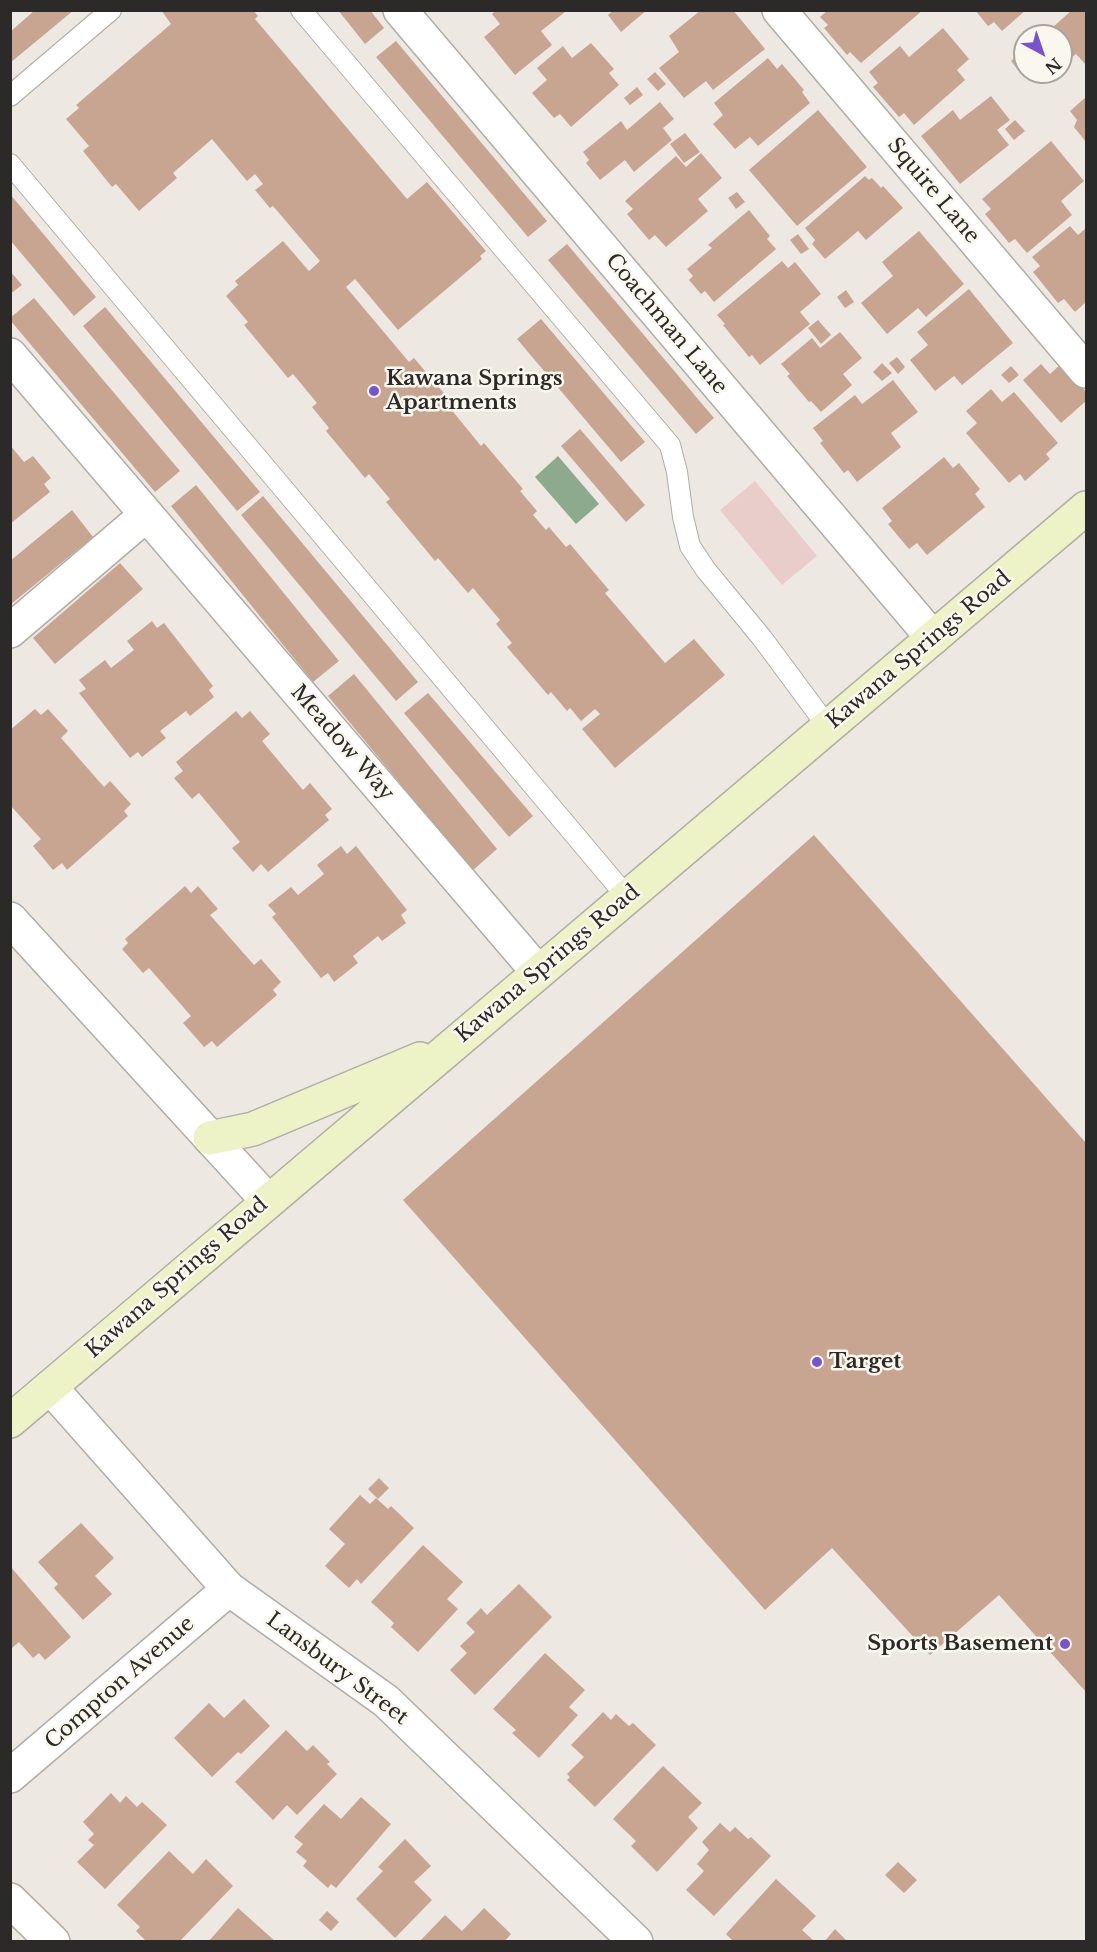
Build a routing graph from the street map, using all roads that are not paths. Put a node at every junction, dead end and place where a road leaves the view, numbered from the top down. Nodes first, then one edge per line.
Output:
1 (111, 10) edge
2 (301, 10) edge
3 (400, 10) edge
4 (779, 10) edge
5 (10, 96) edge
6 (10, 164) edge
7 (10, 355) edge
8 (1086, 371) edge
9 (1086, 508) edge
10 (146, 515) junction
11 (10, 631) edge
12 (933, 638) junction
13 (828, 727) junction
14 (627, 897) junction
15 (10, 919) edge
16 (538, 972) junction
17 (452, 1045) junction
18 (210, 1138) junction
19 (268, 1201) junction
20 (50, 1388) junction
21 (10, 1421) edge
22 (229, 1589) junction
23 (10, 1776) edge
24 (10, 1900) edge
25 (53, 1941) edge
26 (636, 1941) edge

1 - 5 lane
2 - 13 lane
3 - 12 street, Coachman Lane
4 - 8 street, Squire Lane
6 - 14 lane
7 - 10 street, Meadow Way
9 - 12 street, Kawana Springs Road
10 - 11 street
10 - 16 street, Meadow Way
12 - 13 street, Kawana Springs Road
13 - 14 street, Kawana Springs Road
14 - 16 street, Kawana Springs Road
15 - 18 street
16 - 17 street, Kawana Springs Road
17 - 18 street
17 - 19 street, Kawana Springs Road
18 - 19 street
19 - 20 street, Kawana Springs Road
20 - 21 street, Kawana Springs Road
20 - 22 street, Lansbury Street
22 - 23 street, Compton Avenue
22 - 26 street, Lansbury Street
24 - 25 street

